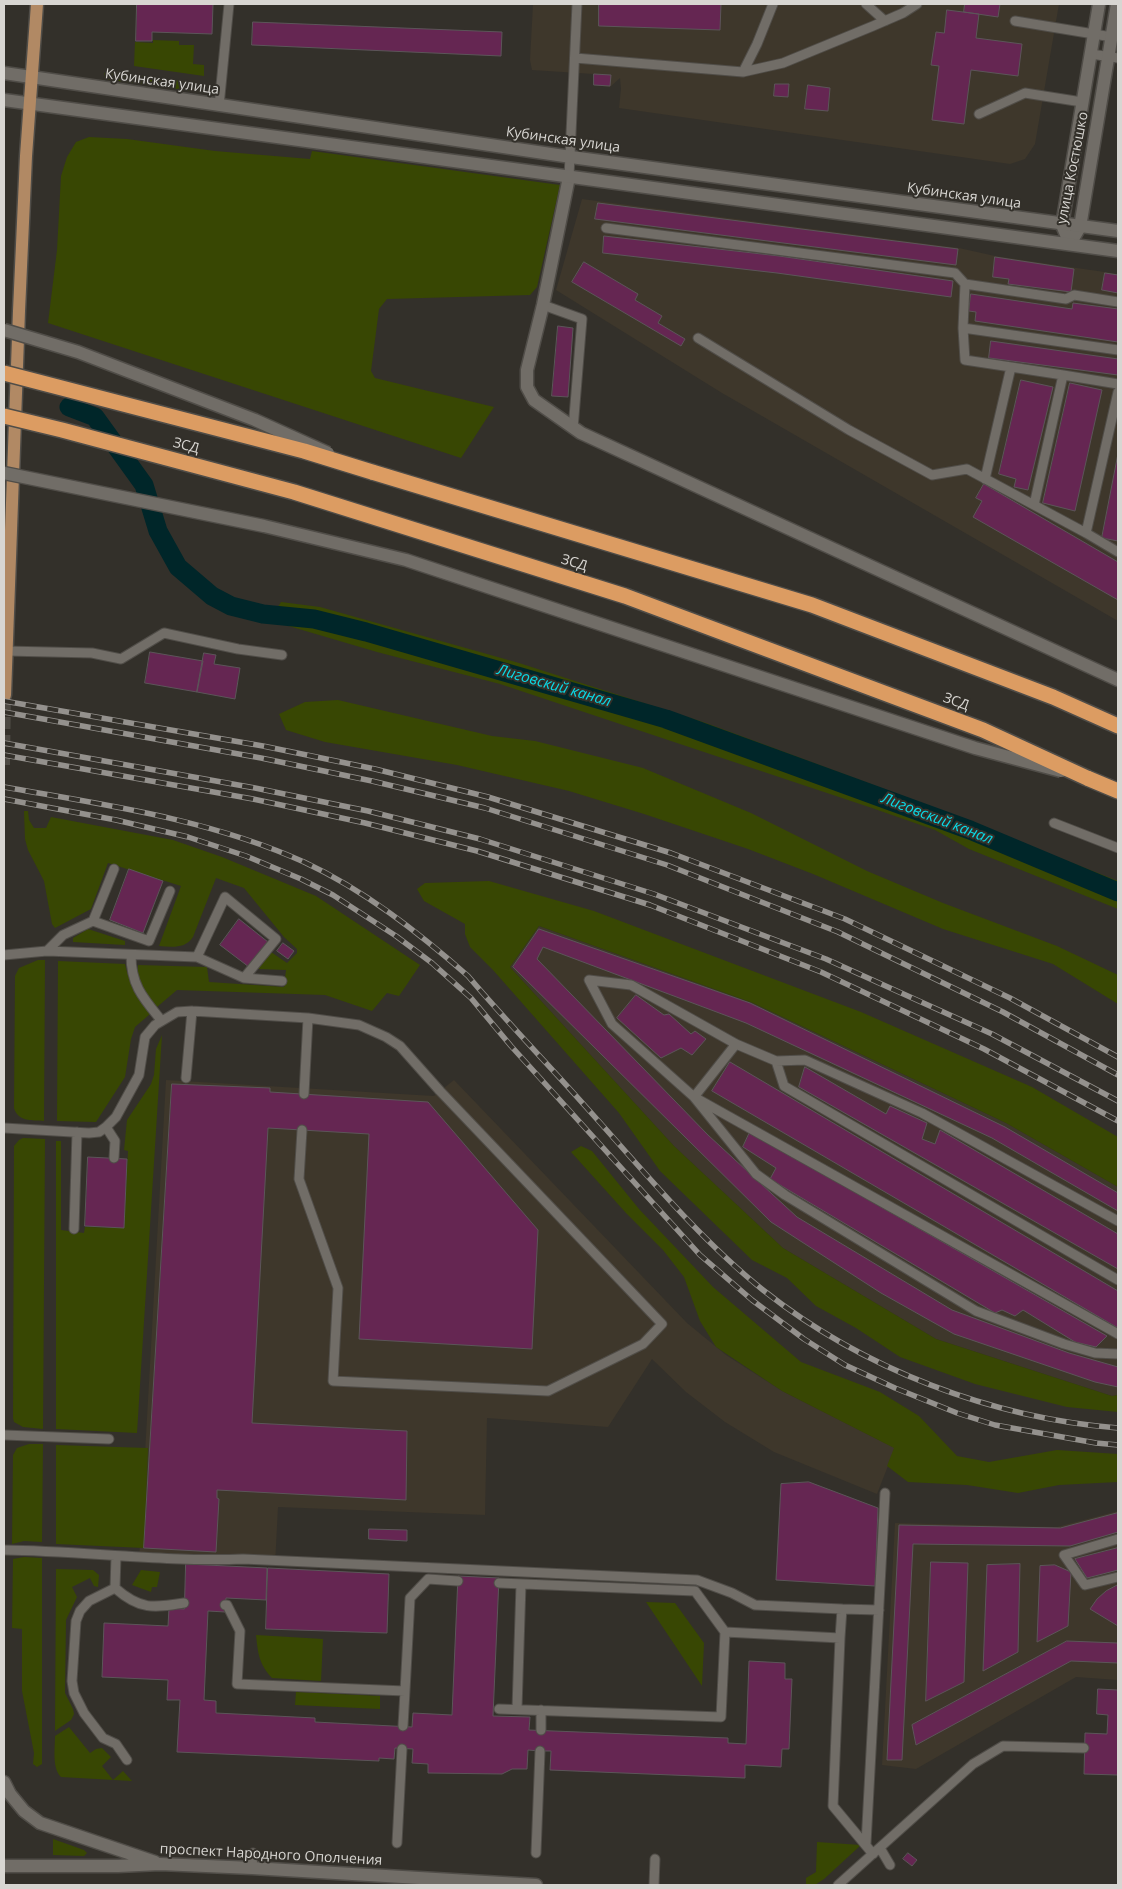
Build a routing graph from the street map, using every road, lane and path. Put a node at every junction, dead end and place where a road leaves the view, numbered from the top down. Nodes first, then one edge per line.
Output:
1 (37, 4) edge
2 (229, 4) edge
3 (577, 4) edge
4 (773, 4) edge
5 (866, 4) edge
6 (916, 4) edge
7 (1099, 4) edge
8 (1117, 4) edge
9 (885, 21) junction
10 (1015, 21) dead end
11 (1094, 34) junction
12 (1112, 37) junction
13 (1091, 54) junction
14 (1113, 57) edge
15 (575, 58) junction
16 (743, 72) junction
17 (4, 73) edge
18 (32, 78) junction
19 (4, 100) edge
20 (1082, 102) junction
21 (31, 103) junction
22 (219, 106) junction
23 (979, 114) dead end
24 (571, 157) junction
25 (569, 178) junction
26 (1062, 225) junction
27 (1080, 227) junction
28 (606, 228) dead end
29 (1118, 232) edge
30 (1070, 244) junction
31 (1118, 251) edge
32 (966, 284) junction
33 (1118, 302) edge
34 (543, 305) junction
35 (963, 328) junction
36 (4, 330) edge
37 (698, 338) dead end
38 (1118, 350) edge
39 (1011, 366) junction
40 (4, 373) edge
41 (1063, 375) junction
42 (1118, 384) edge
43 (1118, 392) edge
44 (4, 416) edge
45 (573, 429) junction
46 (372, 472) junction
47 (4, 473) edge
48 (985, 479) junction
49 (1034, 505) junction
50 (1086, 533) junction
51 (1118, 552) edge
52 (6, 651) junction
53 (282, 655) dead end
54 (1118, 680) edge
55 (5, 695) dead end
56 (1118, 726) edge
57 (1086, 778) junction
58 (1118, 792) edge
59 (1054, 823) dead end
60 (1118, 848) edge
61 (114, 869) dead end
62 (170, 891) dead end
63 (93, 921) junction
64 (47, 951) junction
65 (4, 955) edge
66 (131, 955) junction
67 (197, 957) junction
68 (244, 978) junction
69 (282, 981) dead end
70 (192, 1011) junction
71 (308, 1018) junction
72 (161, 1020) junction
73 (736, 1044) junction
74 (776, 1061) junction
75 (186, 1078) dead end
76 (304, 1094) dead end
77 (694, 1097) junction
78 (106, 1127) junction
79 (4, 1128) edge
80 (302, 1130) dead end
81 (77, 1132) junction
82 (114, 1158) dead end
83 (1118, 1221) edge
84 (74, 1229) dead end
85 (1118, 1280) edge
86 (1118, 1334) edge
87 (1118, 1354) edge
88 (4, 1435) edge
89 (109, 1439) dead end
90 (885, 1493) dead end
91 (1118, 1539) edge
92 (4, 1550) edge
93 (116, 1556) junction
94 (1118, 1578) edge
95 (458, 1581) dead end
96 (499, 1583) dead end
97 (521, 1584) junction
98 (115, 1588) junction
99 (184, 1603) dead end
100 (225, 1605) dead end
101 (842, 1609) junction
102 (879, 1610) junction
103 (725, 1632) junction
104 (840, 1638) junction
105 (405, 1691) junction
106 (499, 1708) dead end
107 (517, 1709) junction
108 (542, 1710) junction
109 (403, 1726) dead end
110 (541, 1730) dead end
111 (1084, 1748) dead end
112 (402, 1749) dead end
113 (540, 1751) dead end
114 (127, 1760) dead end
115 (4, 1782) edge
116 (397, 1843) dead end
117 (866, 1844) junction
118 (877, 1851) junction
119 (536, 1852) dead end
120 (252, 1853) dead end
121 (655, 1859) dead end
122 (160, 1864) junction
123 (4, 1866) edge
124 (890, 1866) dead end
125 (252, 1868) junction
126 (536, 1885) edge
127 (654, 1885) edge
128 (838, 1885) edge

1 - 18 main road
2 - 22 lane
3 - 15 lane
4 - 16 lane
5 - 9 lane
6 - 9 lane
7 - 11 main road, улица Костюшко
8 - 12 main road, улица Костюшко
9 - 16 lane
10 - 11 lane
11 - 12 lane
11 - 13 main road, улица Костюшко
12 - 14 main road, улица Костюшко
13 - 14 lane
13 - 20 main road, улица Костюшко
14 - 27 main road, улица Костюшко
15 - 16 lane
15 - 24 lane
17 - 18 main road, Кубинская улица
18 - 21 main road
18 - 22 main road, Кубинская улица
19 - 21 main road
20 - 23 lane
20 - 26 main road, улица Костюшко
21 - 25 main road
21 - 52 main road
22 - 24 main road, Кубинская улица
24 - 25 lane
24 - 26 main road, Кубинская улица
25 - 30 main road
25 - 34 main road
26 - 27 main road, Кубинская улица
26 - 30 main road, улица Костюшко
27 - 29 main road, Кубинская улица
27 - 30 main road, улица Костюшко
28 - 32 lane
30 - 31 main road
32 - 33 lane
32 - 35 lane
34 - 45 main road
34 - 45 lane
35 - 38 lane
35 - 39 lane
36 - 46 main road, bridge
37 - 48 lane
39 - 41 lane
39 - 48 lane
40 - 46 highway, ЗСД, bridge
41 - 42 lane
41 - 49 lane
43 - 50 lane
44 - 57 highway, ЗСД, bridge
45 - 54 main road
46 - 56 highway, ЗСД
47 - 57 main road, bridge
48 - 49 lane
49 - 50 lane
50 - 51 lane
52 - 53 lane
52 - 55 main road
57 - 58 highway, ЗСД
59 - 60 lane
61 - 63 lane
62 - 63 lane
63 - 64 lane
64 - 65 lane
64 - 66 lane
66 - 67 lane
66 - 72 lane
67 - 68 lane
67 - 68 lane
68 - 69 lane
70 - 71 lane
70 - 72 lane
70 - 75 lane
71 - 76 lane
71 - 80 lane
72 - 78 lane
73 - 74 lane
73 - 77 lane
73 - 77 lane
74 - 83 lane
74 - 85 lane
77 - 86 lane
77 - 87 lane
78 - 81 lane
78 - 82 lane
79 - 81 lane
81 - 84 lane
88 - 89 lane
90 - 102 lane
91 - 94 lane
92 - 93 lane
93 - 98 lane
93 - 101 lane
95 - 105 lane
96 - 97 lane
97 - 103 lane
97 - 107 lane
98 - 99 lane
98 - 114 lane
100 - 105 lane
101 - 102 lane
101 - 104 lane
102 - 117 lane
103 - 104 lane
103 - 108 lane
104 - 117 lane
105 - 109 lane
106 - 107 lane
107 - 108 lane
108 - 110 lane
111 - 118 lane
112 - 116 lane
113 - 119 lane
115 - 122 main road
117 - 118 lane
118 - 124 lane
118 - 128 lane
120 - 125 lane
121 - 127 lane
122 - 123 main road, проспект Народного Ополчения
122 - 125 main road, проспект Народного Ополчения
125 - 126 main road, проспект Народного Ополчения

